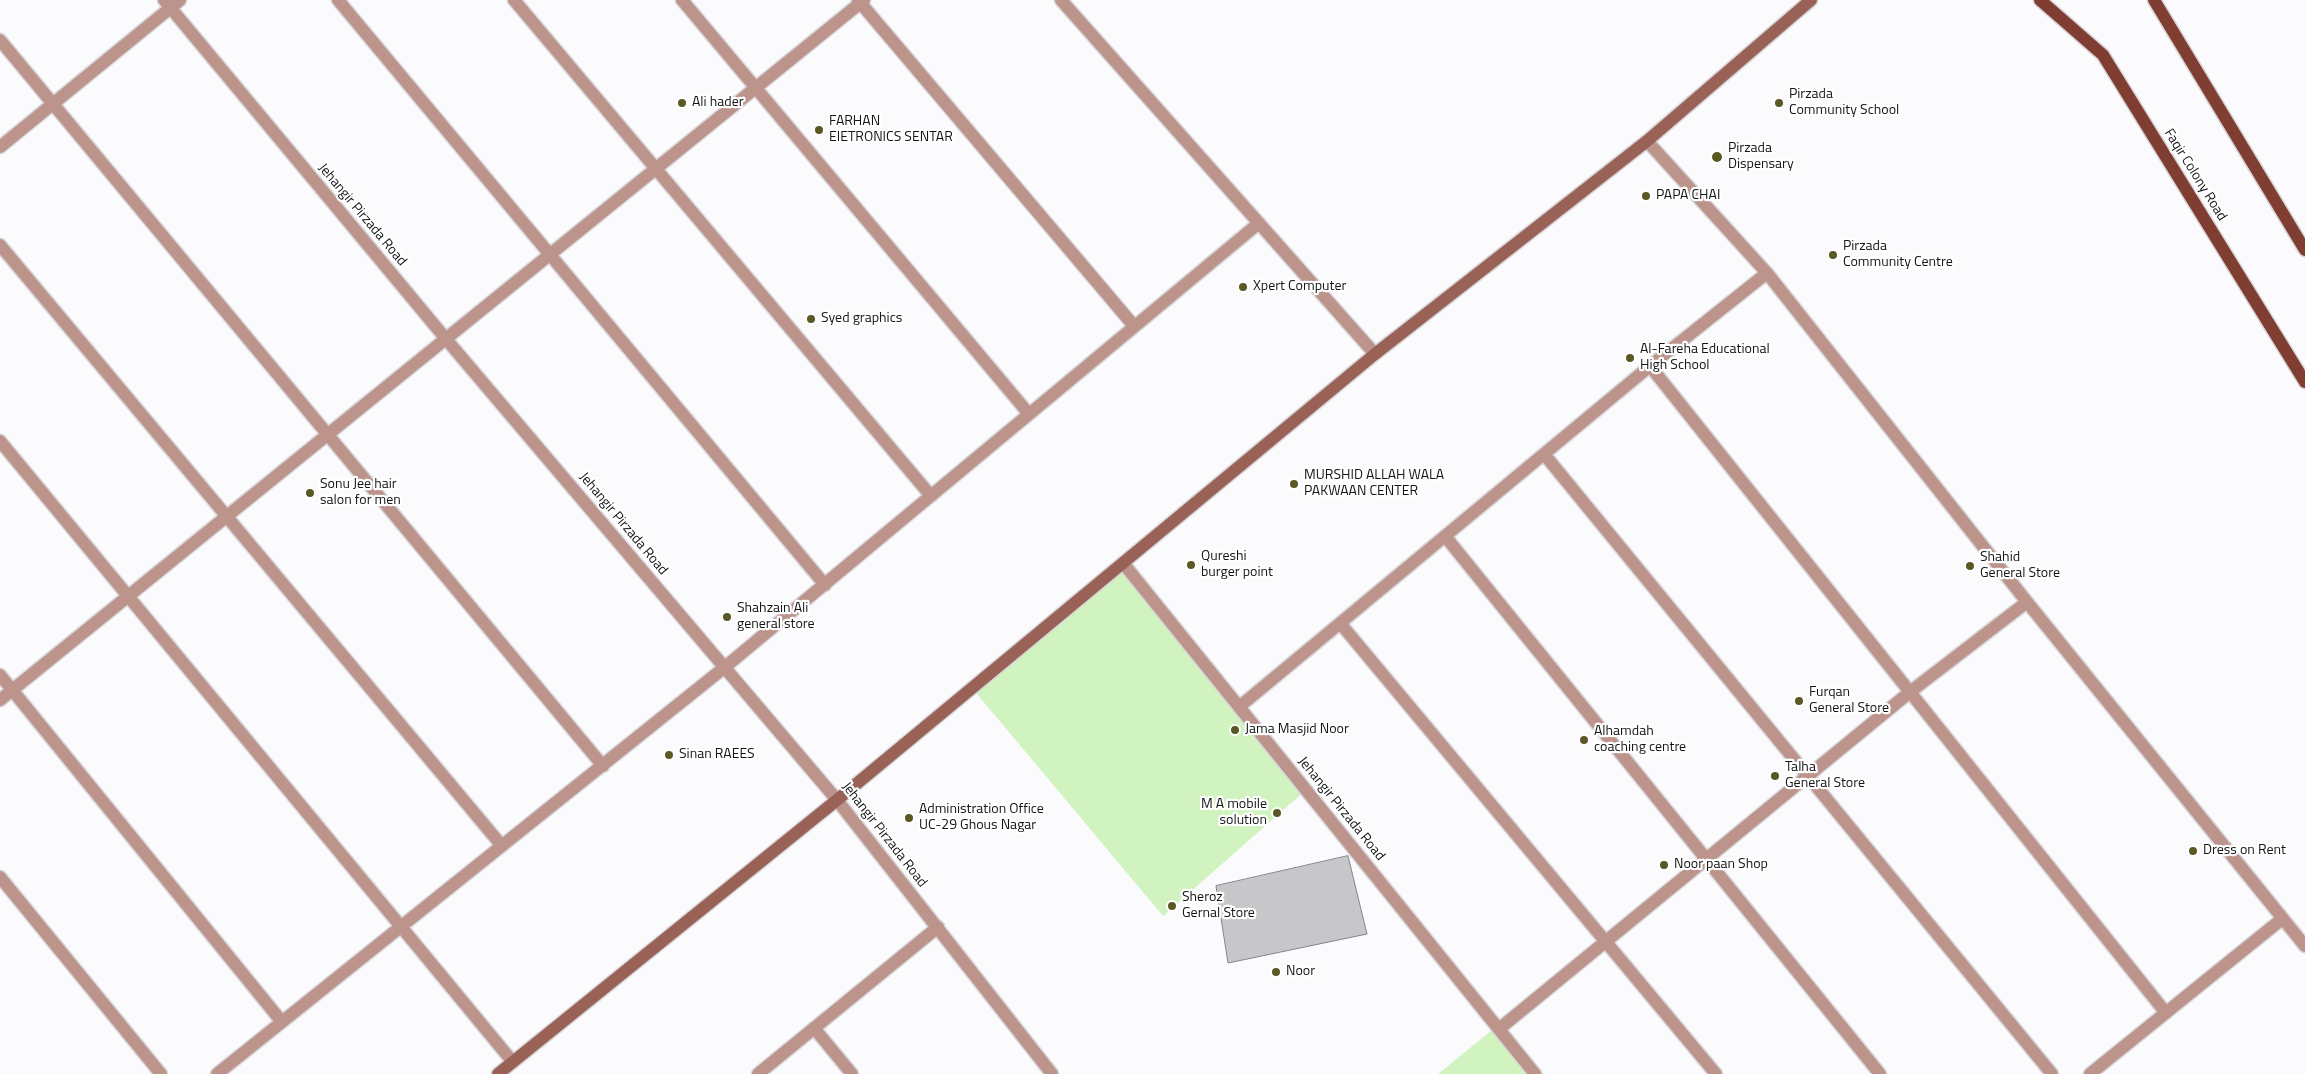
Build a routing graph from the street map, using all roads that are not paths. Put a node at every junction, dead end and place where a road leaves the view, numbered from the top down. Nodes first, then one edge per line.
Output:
1 (338, 0) edge
2 (514, 0) edge
3 (682, 0) edge
4 (1061, 0) edge
5 (1811, 0) edge
6 (2040, 0) edge
7 (2154, 0) edge
8 (861, 1) edge
9 (172, 3) edge
10 (0, 40) edge
11 (756, 88) junction
12 (53, 104) junction
13 (1647, 141) junction
14 (0, 147) edge
15 (656, 168) junction
16 (1259, 223) junction
17 (0, 245) edge
18 (2305, 250) edge
19 (550, 254) junction
20 (1767, 273) junction
21 (1134, 326) junction
22 (446, 339) junction
23 (1375, 354) junction
24 (1650, 366) junction
25 (2305, 382) edge
26 (1029, 414) junction
27 (327, 434) junction
28 (0, 441) edge
29 (1544, 454) junction
30 (931, 496) junction
31 (226, 516) junction
32 (1445, 536) junction
33 (1124, 563) junction
34 (825, 584) junction
35 (128, 596) junction
36 (2027, 602) junction
37 (1340, 623) junction
38 (725, 667) junction
39 (0, 675) edge
40 (12, 690) junction
41 (1910, 692) junction
42 (0, 700) edge
43 (1239, 707) junction
44 (602, 766) junction
45 (1808, 776) junction
46 (837, 800) junction
47 (502, 846) junction
48 (1706, 859) junction
49 (0, 877) edge
50 (2282, 918) junction
51 (400, 927) junction
52 (938, 927) junction
53 (1606, 942) junction
54 (2305, 946) edge
55 (2166, 1013) junction
56 (282, 1022) junction
57 (814, 1028) junction
58 (1499, 1029) junction
59 (512, 1061) junction
60 (161, 1074) edge
61 (217, 1074) edge
62 (498, 1074) edge
63 (758, 1074) edge
64 (852, 1074) edge
65 (1052, 1074) edge
66 (1535, 1074) edge
67 (1716, 1074) edge
68 (1880, 1074) edge
69 (2052, 1074) edge
70 (2090, 1074) edge

1 - 19 street
2 - 15 street
3 - 11 street
4 - 16 street
5 - 13 main road
6 - 25 main road, Faqir Colony Road
7 - 18 main road
8 - 11 street
8 - 21 street
9 - 12 street
9 - 22 street, Jehangir Pirzada Road
10 - 12 street
11 - 15 street
11 - 26 street
12 - 14 street
12 - 27 street
13 - 20 street
13 - 23 main road
15 - 19 street
15 - 30 street
16 - 21 street
16 - 23 street
17 - 31 street
19 - 22 street
19 - 34 street
20 - 24 street
20 - 36 street
21 - 26 street
22 - 27 street
22 - 38 street, Jehangir Pirzada Road
23 - 33 main road
24 - 29 street
24 - 41 street
26 - 30 street
27 - 31 street
27 - 44 street
28 - 35 street
29 - 32 street
29 - 45 street
30 - 34 street
31 - 35 street
31 - 47 street
32 - 37 street
32 - 48 street
33 - 43 street, Jehangir Pirzada Road
33 - 46 main road
34 - 38 street
35 - 40 street
35 - 51 street
36 - 41 street
36 - 50 street
37 - 43 street
37 - 53 street
38 - 44 street
38 - 46 street, Jehangir Pirzada Road
39 - 40 street
40 - 42 street
40 - 56 street
41 - 45 street
41 - 55 street
43 - 58 street, Jehangir Pirzada Road
44 - 47 street
45 - 48 street
45 - 69 street
46 - 52 street, Jehangir Pirzada Road
46 - 59 main road
47 - 51 street
48 - 53 street
48 - 68 street
49 - 60 street
50 - 54 street
50 - 55 street
51 - 56 street
51 - 59 street
52 - 57 street
52 - 65 street, Jehangir Pirzada Road
53 - 58 street
53 - 67 street
55 - 70 street
56 - 61 street
57 - 63 street
57 - 64 street
58 - 66 street, Jehangir Pirzada Road
59 - 62 main road

